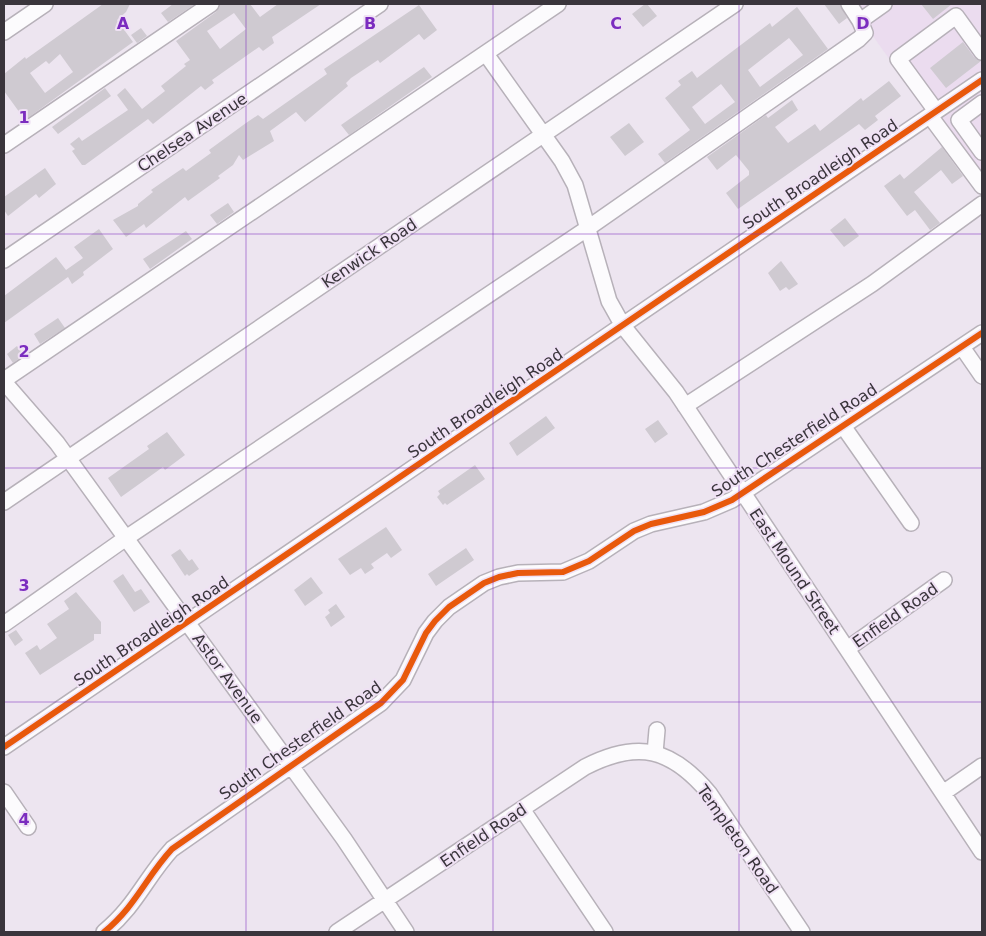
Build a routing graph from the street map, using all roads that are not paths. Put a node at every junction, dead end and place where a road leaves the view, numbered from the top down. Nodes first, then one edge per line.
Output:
1 (45, 4) edge
2 (211, 4) edge
3 (380, 4) edge
4 (558, 4) edge
5 (735, 4) edge
6 (848, 4) edge
7 (884, 4) edge
8 (860, 21) junction
9 (4, 32) edge
10 (982, 52) edge
11 (486, 54) junction
12 (982, 80) edge
13 (982, 103) edge
14 (938, 110) junction
15 (959, 120) junction
16 (544, 134) junction
17 (4, 145) edge
18 (982, 152) edge
19 (982, 186) edge
20 (982, 204) edge
21 (588, 228) junction
22 (4, 260) edge
23 (623, 326) junction
24 (982, 333) edge
25 (962, 347) junction
26 (982, 376) edge
27 (4, 381) edge
28 (685, 406) junction
29 (843, 426) junction
30 (68, 458) junction
31 (742, 493) junction
32 (4, 502) edge
33 (910, 523) dead end
34 (126, 538) junction
35 (944, 580) dead end
36 (188, 623) junction
37 (4, 624) edge
38 (847, 649) junction
39 (658, 730) dead end
40 (4, 747) edge
41 (634, 752) joint
42 (655, 753) junction
43 (290, 765) junction
44 (982, 766) edge
45 (4, 792) edge
46 (943, 793) junction
47 (522, 809) junction
48 (28, 827) dead end
49 (982, 852) edge
50 (385, 901) junction
51 (104, 932) edge
52 (337, 932) edge
53 (406, 932) edge
54 (605, 932) edge
55 (802, 932) edge

1 - 9 street
2 - 17 street
3 - 22 street, Chelsea Avenue
4 - 11 street
5 - 16 street, Kenwick Road
6 - 8 street
7 - 8 street
8 - 21 street
10 - 14 street
11 - 16 street, East Mound Street
11 - 27 street
12 - 14 street, South Broadleigh Road
13 - 15 street
14 - 15 street
14 - 19 street
14 - 23 street, South Broadleigh Road
15 - 18 street
16 - 21 street, East Mound Street
16 - 30 street, Kenwick Road
20 - 28 street
21 - 23 street, East Mound Street
21 - 34 street
23 - 28 street, East Mound Street
23 - 36 street, South Broadleigh Road
24 - 25 street, South Chesterfield Road
25 - 26 street
25 - 29 street, South Chesterfield Road
27 - 30 street, Astor Avenue
28 - 31 street, East Mound Street
29 - 31 street, South Chesterfield Road
29 - 33 street
30 - 32 street, Kenwick Road
30 - 34 street, Astor Avenue
31 - 38 street, East Mound Street
31 - 43 street, South Chesterfield Road
34 - 36 street, Astor Avenue
34 - 37 street
35 - 38 street, Enfield Road
36 - 40 street, South Broadleigh Road
36 - 43 street, Astor Avenue
38 - 46 street, East Mound Street
39 - 42 street
41 - 42 street, Templeton Road
41 - 47 street, Enfield Road
42 - 55 street, Templeton Road
43 - 50 street, Astor Avenue
43 - 51 street, South Chesterfield Road
44 - 46 street
45 - 48 street
46 - 49 street, East Mound Street
47 - 50 street, Enfield Road
47 - 54 street
50 - 52 street, Enfield Road
50 - 53 street, Astor Avenue

